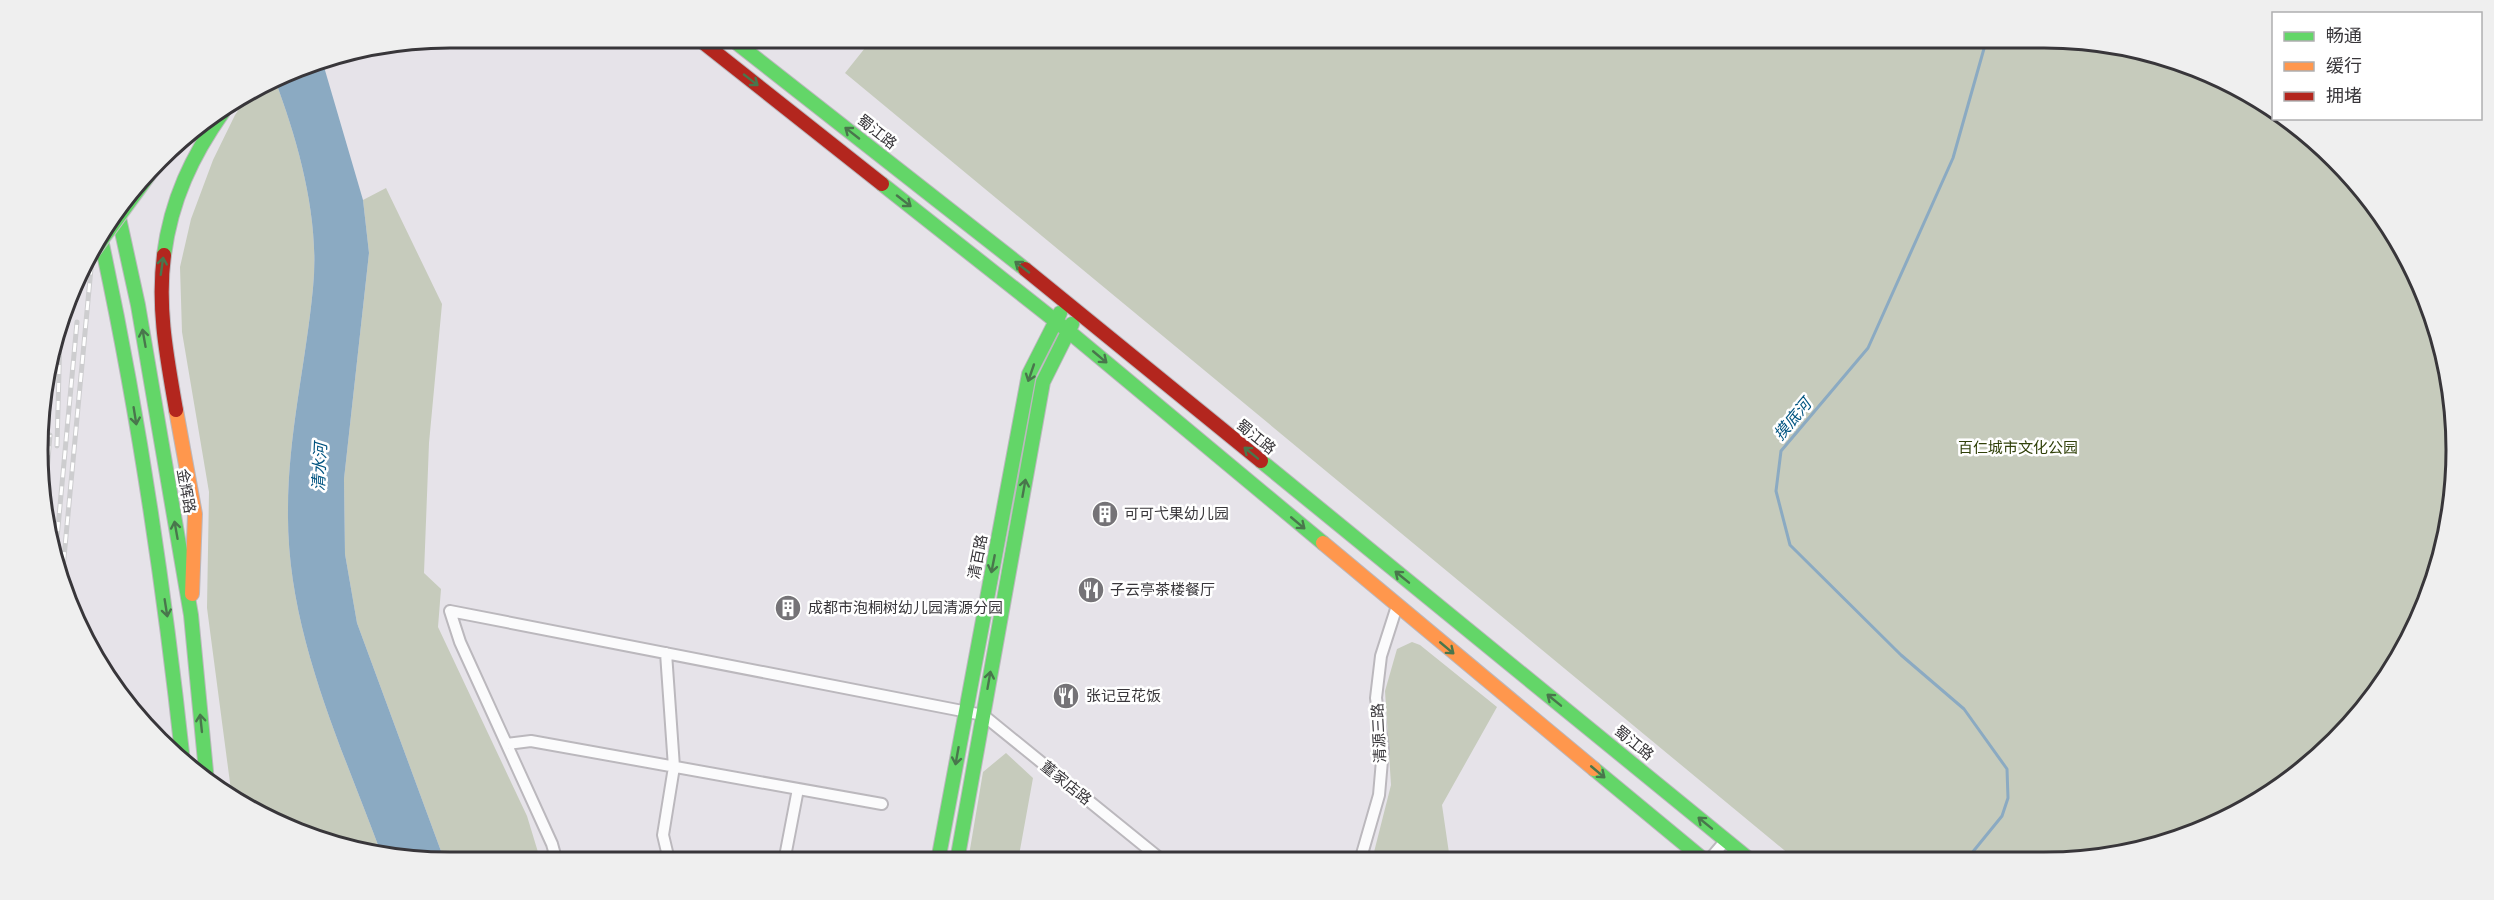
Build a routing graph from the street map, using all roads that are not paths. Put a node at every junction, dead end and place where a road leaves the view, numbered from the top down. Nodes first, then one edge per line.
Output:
1 (710, 48) edge
2 (743, 48) edge
3 (214, 125) edge
4 (120, 222) edge
5 (103, 247) edge
6 (1068, 303) junction
7 (1079, 314) junction
8 (1055, 320) junction
9 (1067, 330) junction
10 (1397, 606) junction
11 (191, 615) junction
12 (666, 653) junction
13 (965, 712) junction
14 (983, 716) junction
15 (507, 744) junction
16 (182, 749) edge
17 (674, 767) junction
18 (206, 770) edge
19 (798, 789) junction
20 (882, 804) dead end
21 (1726, 840) junction
22 (554, 852) edge
23 (667, 852) edge
24 (786, 852) edge
25 (940, 852) edge
26 (959, 852) edge
27 (1152, 852) edge
28 (1363, 852) edge
29 (1694, 852) edge
30 (1716, 852) edge
31 (1740, 852) edge

1 -> 8 street
6 -> 2 street, 蜀江路
11 -> 3 street
11 -> 4 street, 金辉路
5 -> 16 street
6 - 7 street, 蜀江路
6 - 8 street, 清百路
7 - 9 street
21 -> 7 street, 蜀江路
8 - 9 street
8 -> 13 street, 清百路
9 -> 10 street
14 -> 9 street
10 - 28 street, 清源三路
10 -> 29 street
18 -> 11 street, 金辉路
12 - 13 street, 董家店路
12 - 15 street, 董家店路
12 - 17 street
13 - 14 street, 董家店路
13 -> 25 street, 清百路
14 - 26 street
14 - 27 street, 董家店路
15 - 17 street
15 - 22 street
17 - 19 street
17 - 23 street
19 - 20 street
19 - 24 street
21 - 30 street
21 - 31 street, 蜀江路

